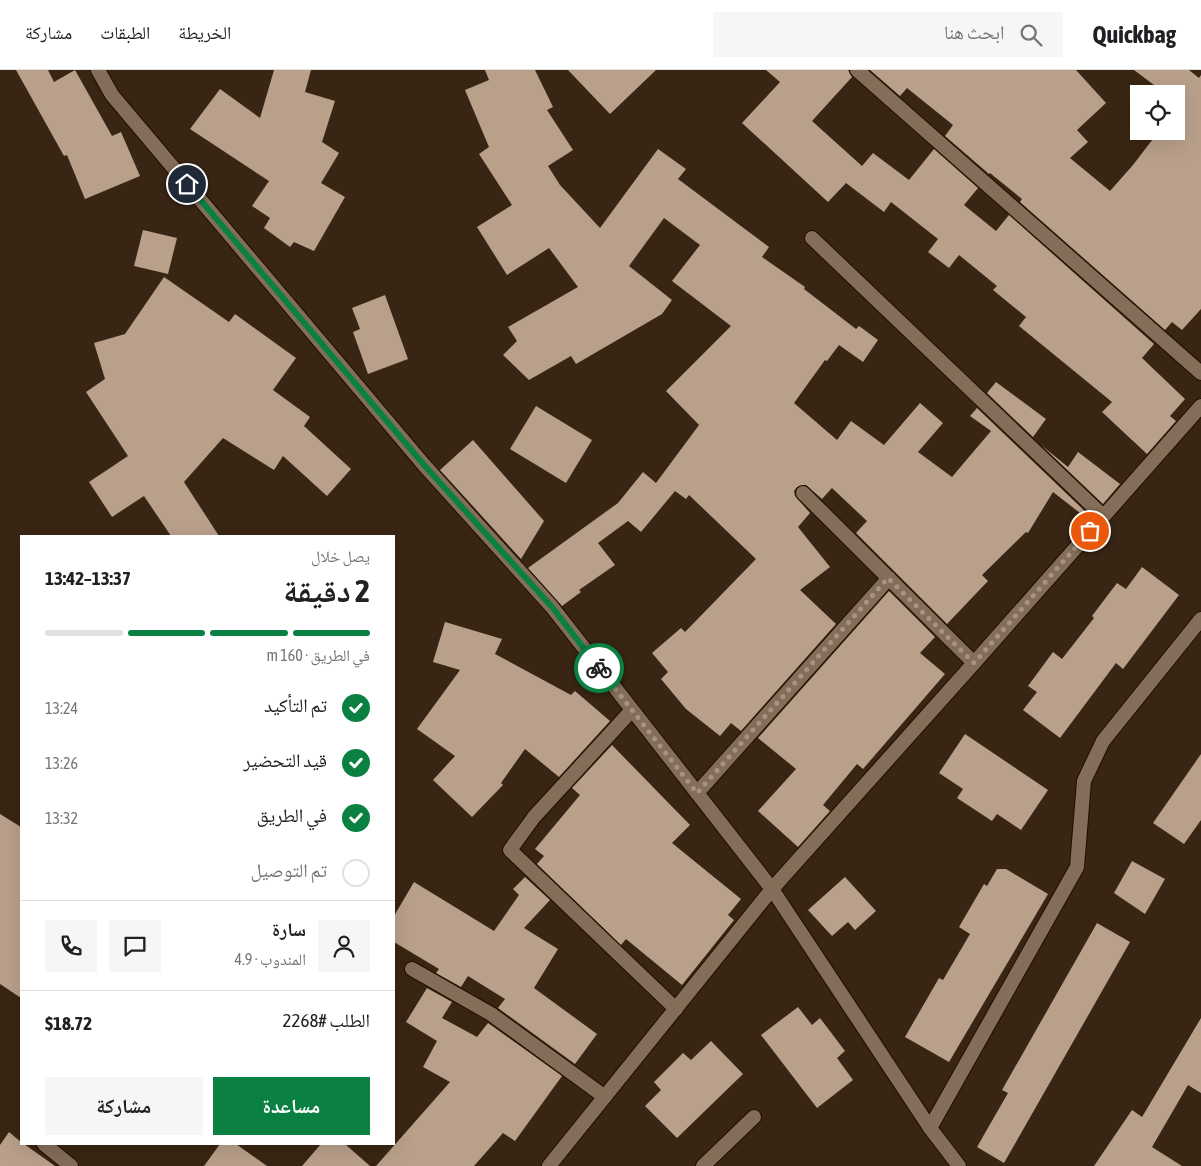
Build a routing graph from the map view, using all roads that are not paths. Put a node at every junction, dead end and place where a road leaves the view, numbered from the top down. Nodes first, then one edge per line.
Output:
1 (98, 70) edge
2 (857, 70) edge
3 (812, 238) dead end
4 (1201, 373) edge
5 (1201, 406) edge
6 (803, 493) dead end
7 (1103, 516) junction
8 (888, 578) junction
9 (1201, 619) edge
10 (974, 663) junction
11 (632, 710) junction
12 (697, 793) junction
13 (772, 889) junction
14 (412, 969) dead end
15 (676, 1009) junction
16 (605, 1097) junction
17 (754, 1117) dead end
18 (930, 1128) junction
19 (45, 1145) edge
20 (70, 1166) edge
21 (549, 1166) edge
22 (703, 1166) edge
23 (959, 1166) edge

1 - 11 street
2 - 4 street
3 - 7 street
5 - 7 street
6 - 8 street
7 - 10 street
8 - 10 street
8 - 12 street
9 - 18 street
10 - 13 street
11 - 12 street
11 - 15 street
12 - 13 street
13 - 15 street
13 - 18 street
14 - 16 street
15 - 16 street
16 - 21 street
17 - 22 street
18 - 23 street
19 - 20 street

